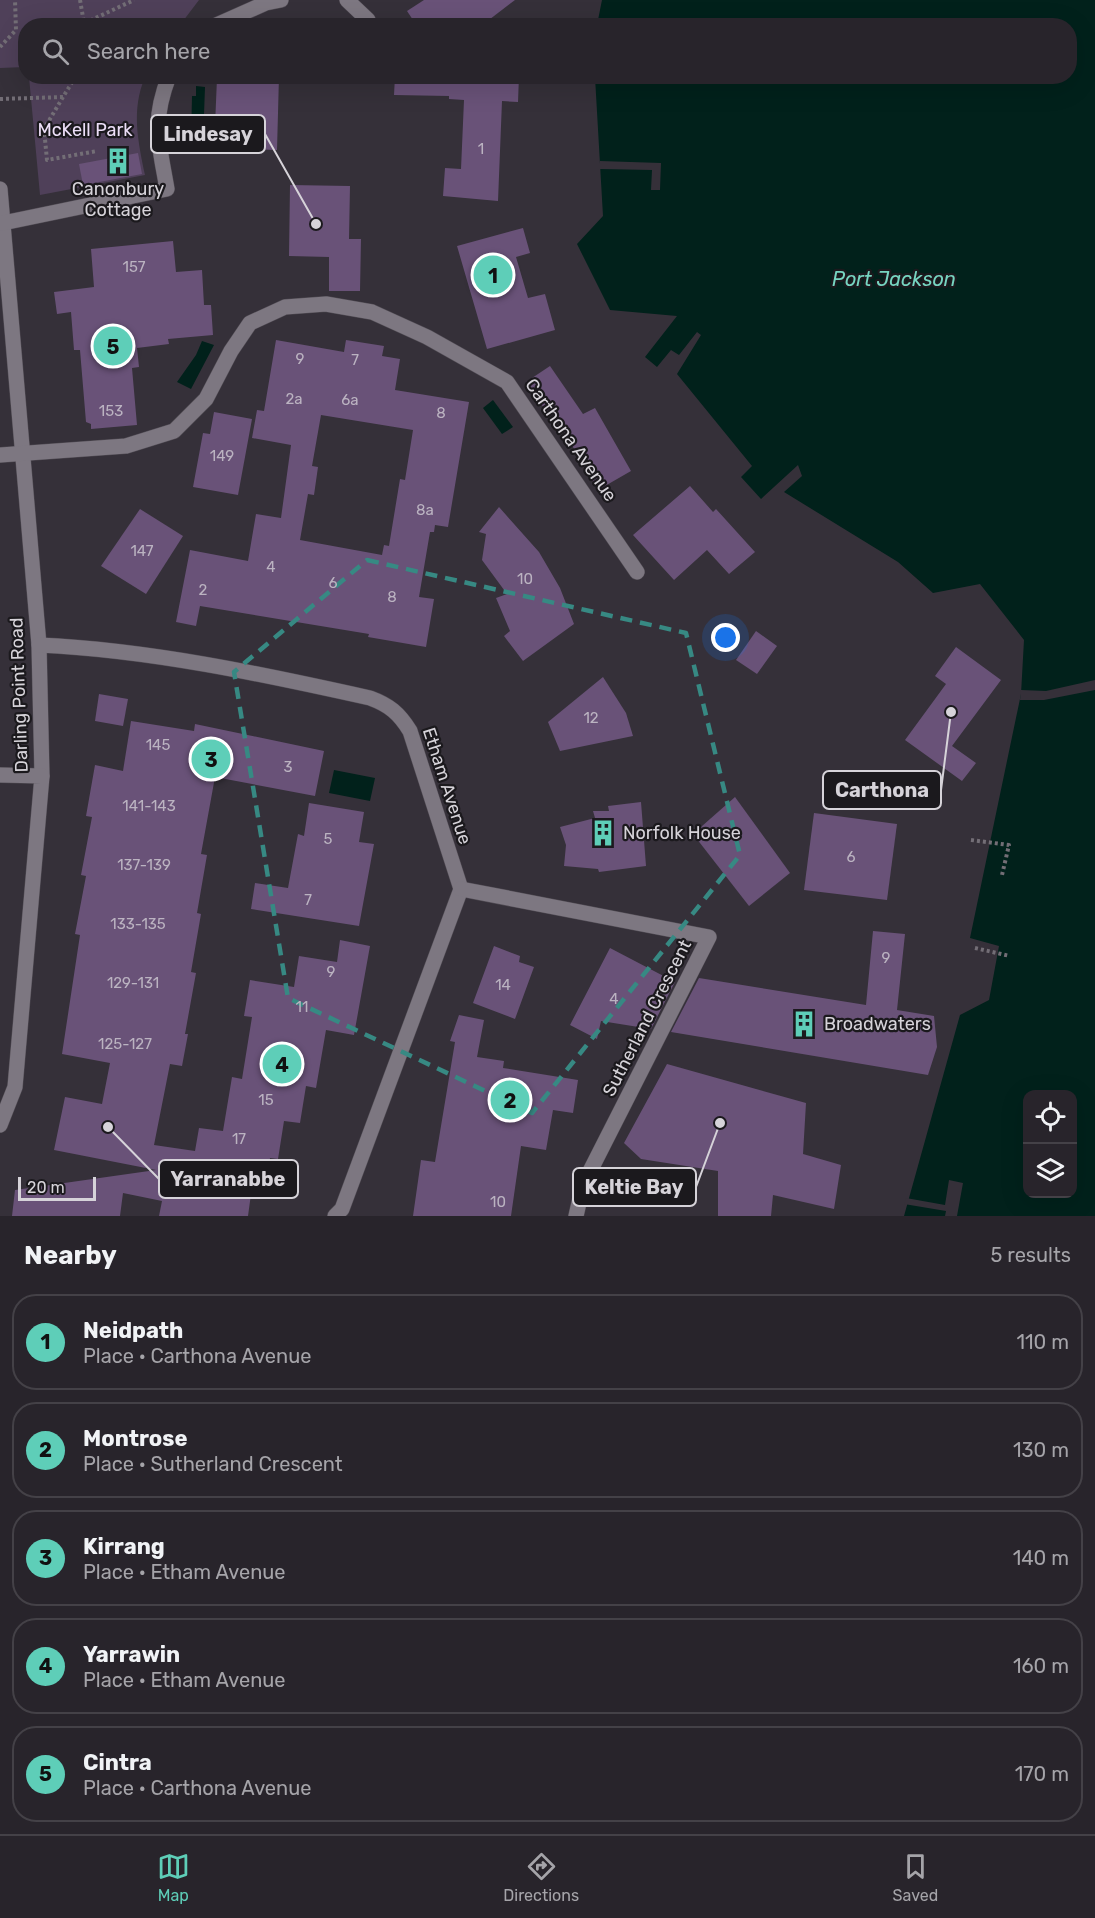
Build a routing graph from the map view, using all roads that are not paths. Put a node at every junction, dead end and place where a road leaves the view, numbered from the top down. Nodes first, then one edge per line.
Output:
1 (281, 0) edge
2 (347, 0) edge
3 (232, 18) edge
4 (366, 18) edge
5 (166, 84) edge
6 (0, 189) edge
7 (3, 223) junction
8 (23, 454) junction
9 (0, 455) edge
10 (637, 572) dead end
11 (39, 645) junction
12 (0, 775) edge
13 (42, 776) junction
14 (461, 889) junction
15 (0, 1125) edge
16 (335, 1216) edge
17 (576, 1216) edge

1 - 3 street
2 - 4 street
5 - 7 street
6 - 7 street, Darling Point Road
7 - 8 street, Darling Point Road
8 - 9 street, Carthona Avenue
8 - 10 street, Carthona Avenue
8 - 11 street, Darling Point Road
11 - 13 street, Darling Point Road
11 - 14 street, Etham Avenue
12 - 13 street
13 - 15 street, Darling Point Road
14 - 16 street
14 - 17 street, Sutherland Crescent

